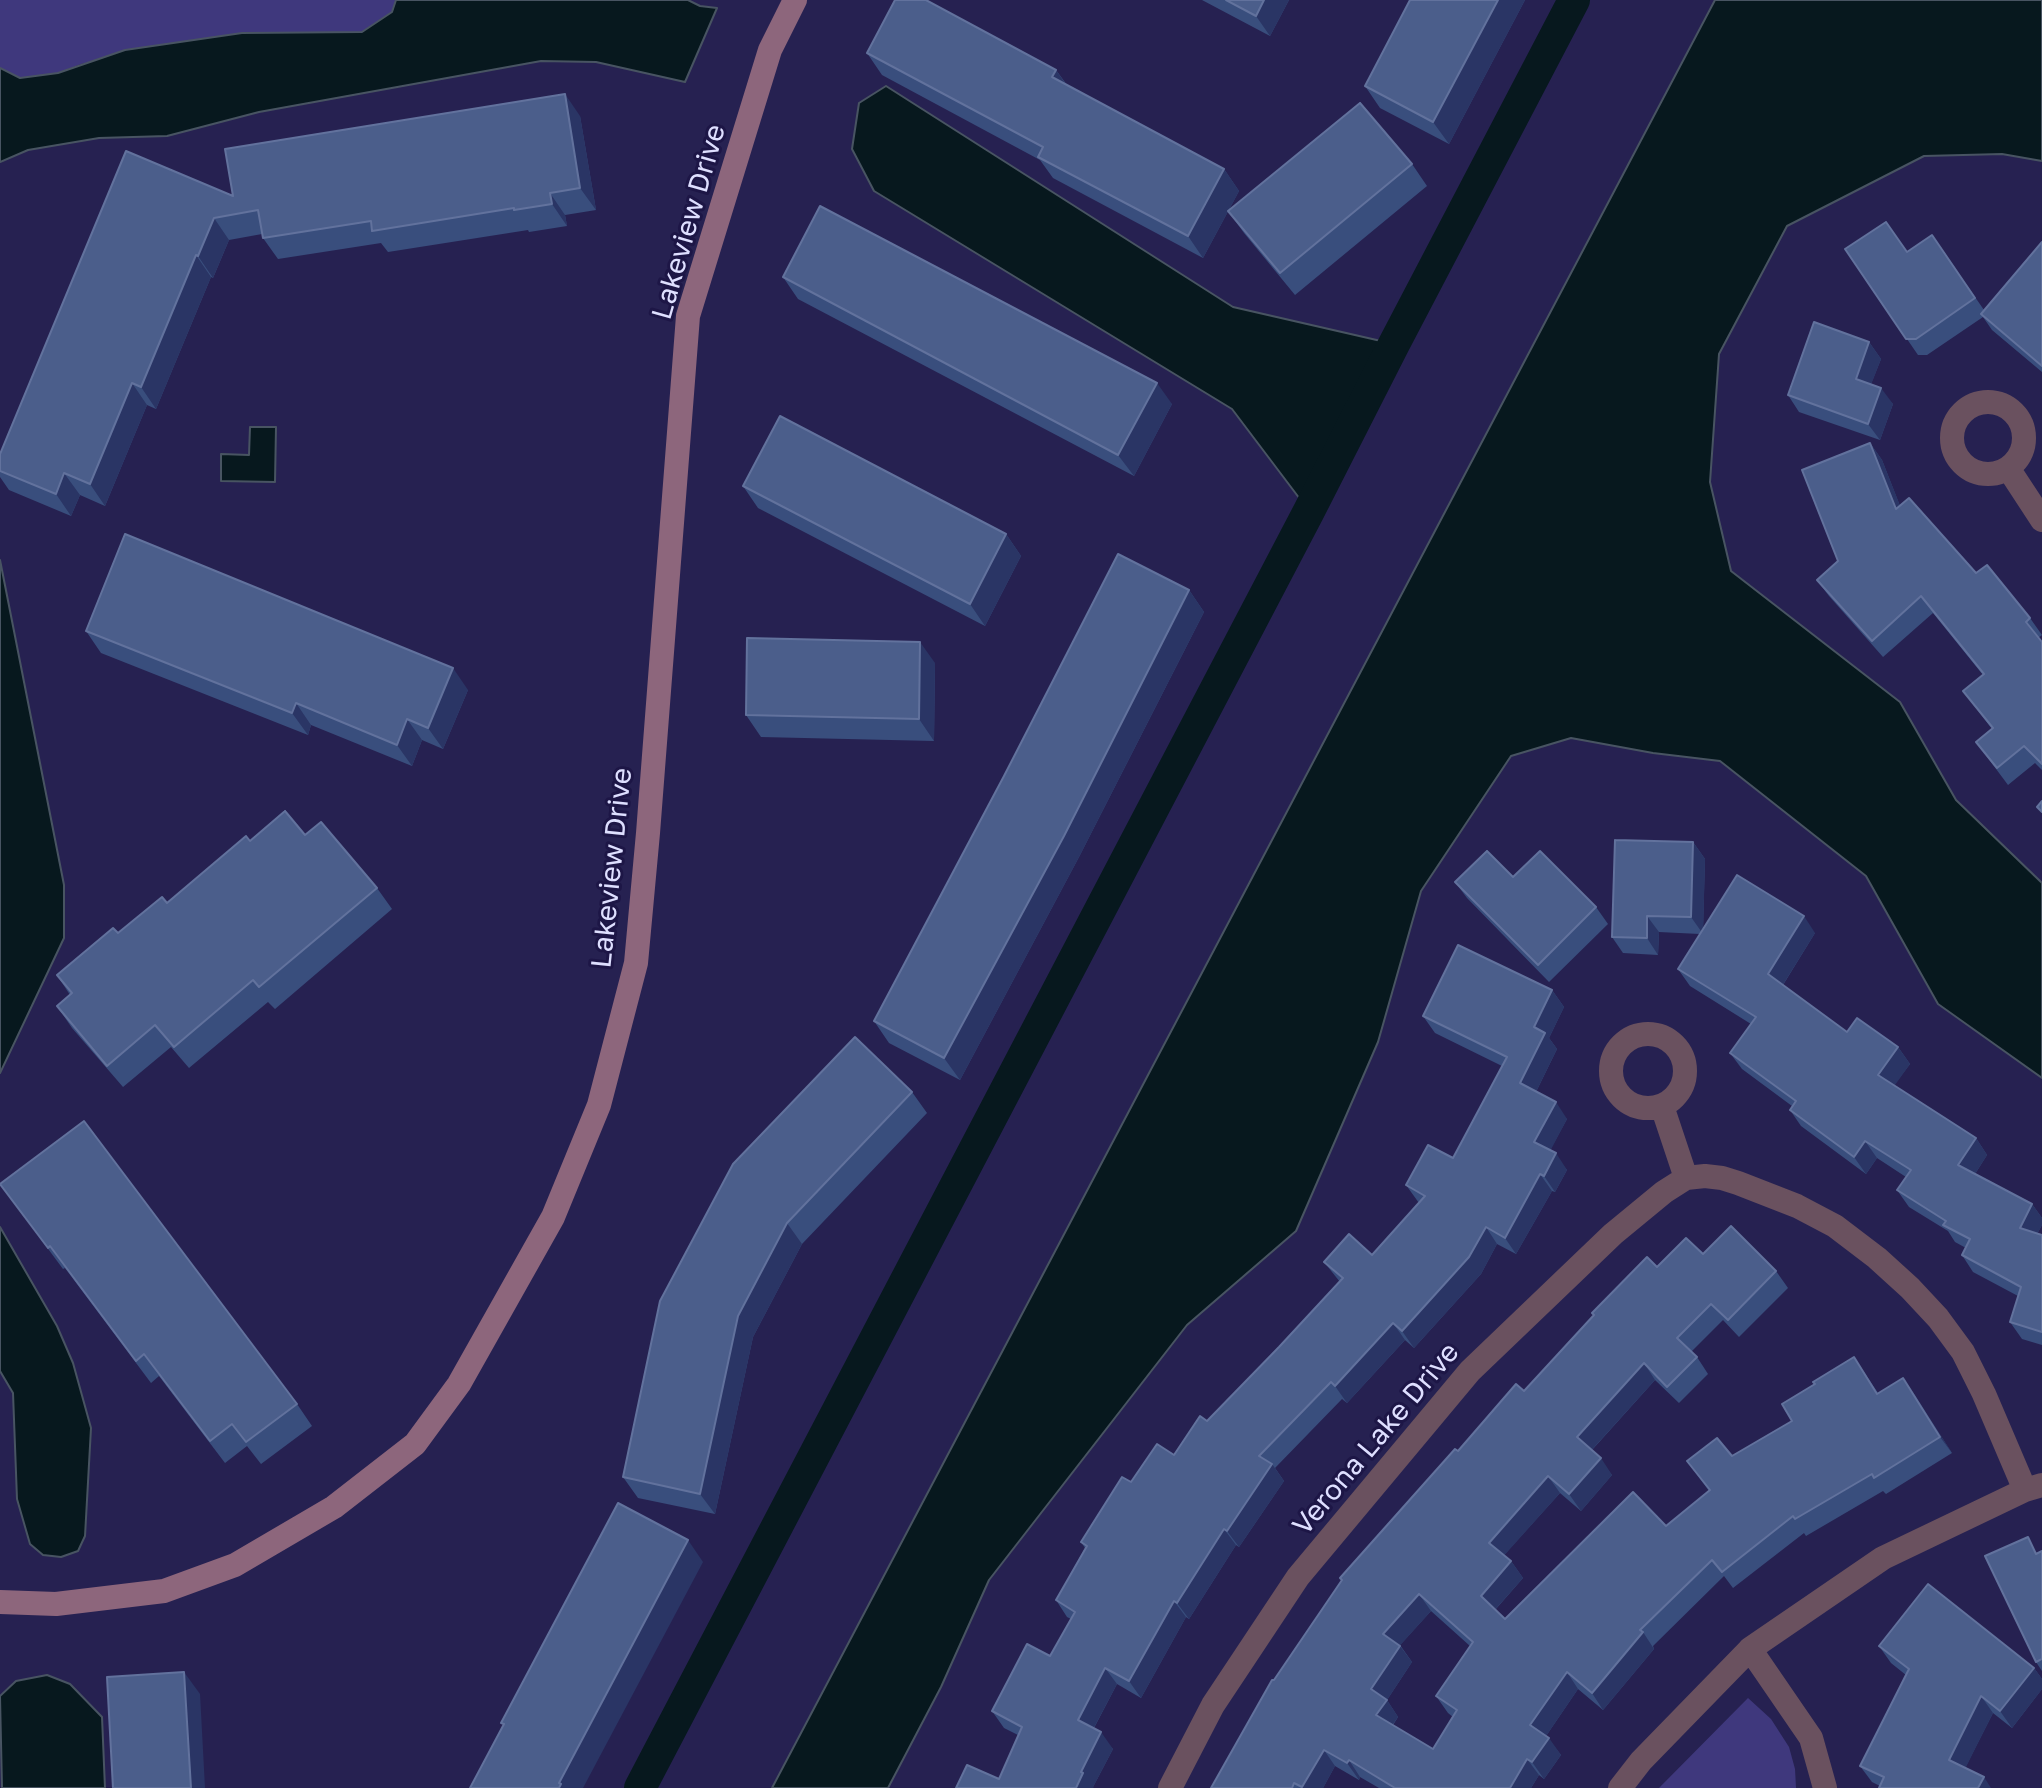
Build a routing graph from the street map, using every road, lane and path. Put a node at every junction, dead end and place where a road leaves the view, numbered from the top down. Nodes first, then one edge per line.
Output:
1 (795, 0) edge
2 (2008, 468) dead end
3 (2042, 520) edge
4 (1662, 1106) dead end
5 (1686, 1178) junction
6 (2034, 1488) edge
7 (0, 1602) edge
8 (1750, 1649) junction
9 (1170, 1788) edge
10 (1620, 1788) edge
11 (1825, 1788) edge

1 - 7 street, Lakeview Drive
2 - 3 street
4 - 5 street
5 - 6 street
5 - 9 street, Verona Lake Drive
6 - 8 street
8 - 10 street
8 - 11 street

